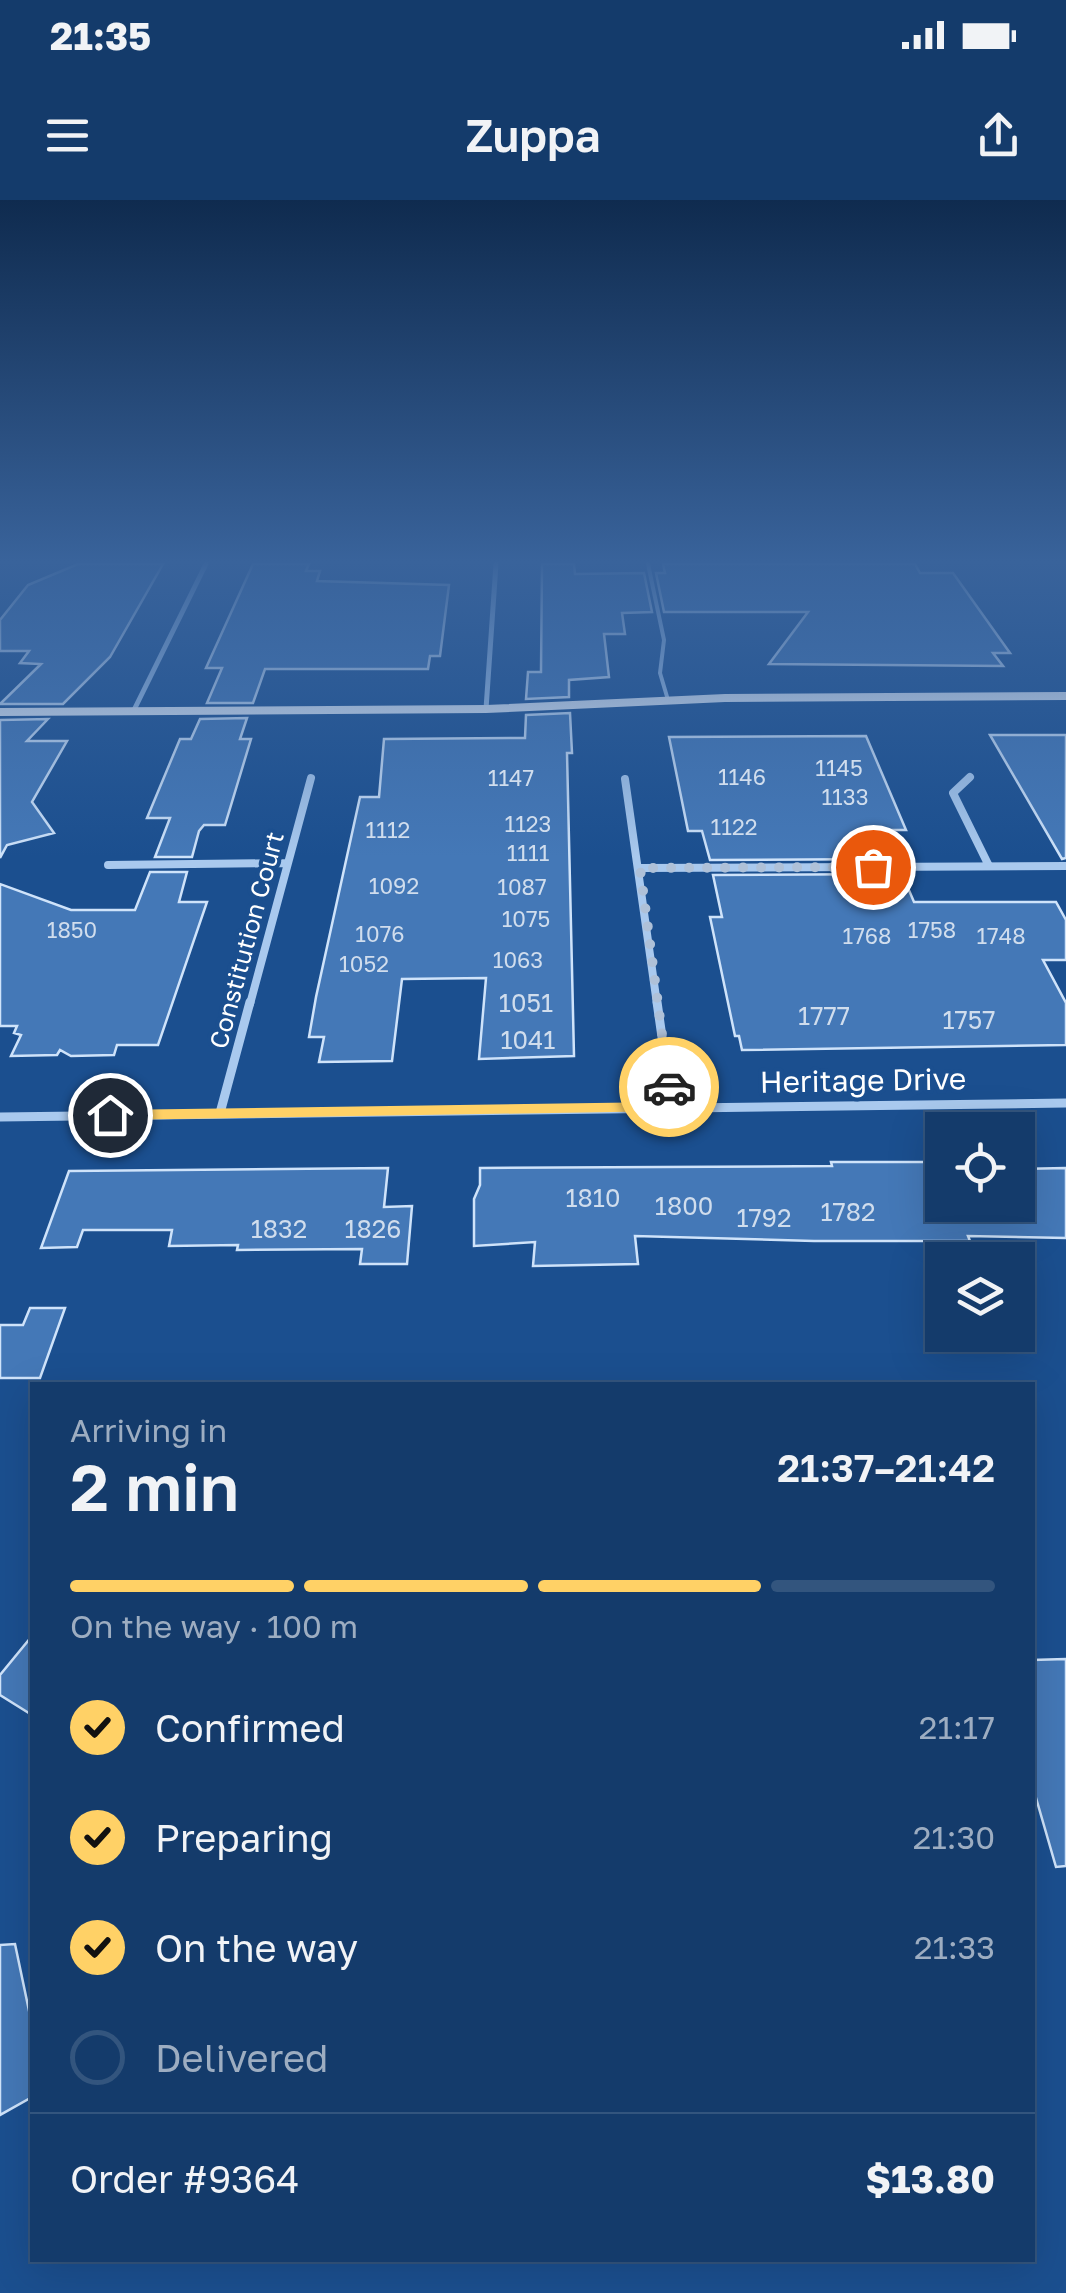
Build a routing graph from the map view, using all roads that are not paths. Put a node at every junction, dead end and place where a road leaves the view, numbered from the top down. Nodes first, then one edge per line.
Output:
1 (158, 662) edge
2 (489, 662) edge
3 (661, 662) edge
4 (1066, 696) edge
5 (668, 700) junction
6 (486, 710) junction
7 (0, 712) edge
8 (133, 712) junction
9 (1066, 712) edge
10 (970, 777) dead end
11 (311, 778) dead end
12 (625, 779) dead end
13 (288, 863) junction
14 (108, 865) dead end
15 (989, 866) junction
16 (1066, 866) edge
17 (640, 868) junction
18 (1066, 1103) edge
19 (672, 1107) junction
20 (220, 1113) junction
21 (0, 1117) edge

1 - 8 street
2 - 6 street
3 - 5 lane
4 - 5 main road
5 - 6 main road
6 - 8 main road
6 - 9 main road
7 - 8 main road
10 - 15 street
11 - 13 street, Constitution Court
12 - 17 street
13 - 14 street
13 - 20 street, Constitution Court
15 - 16 street
15 - 17 street
17 - 19 street
18 - 19 street, Heritage Drive
19 - 20 street, Heritage Drive
20 - 21 street, Heritage Drive

